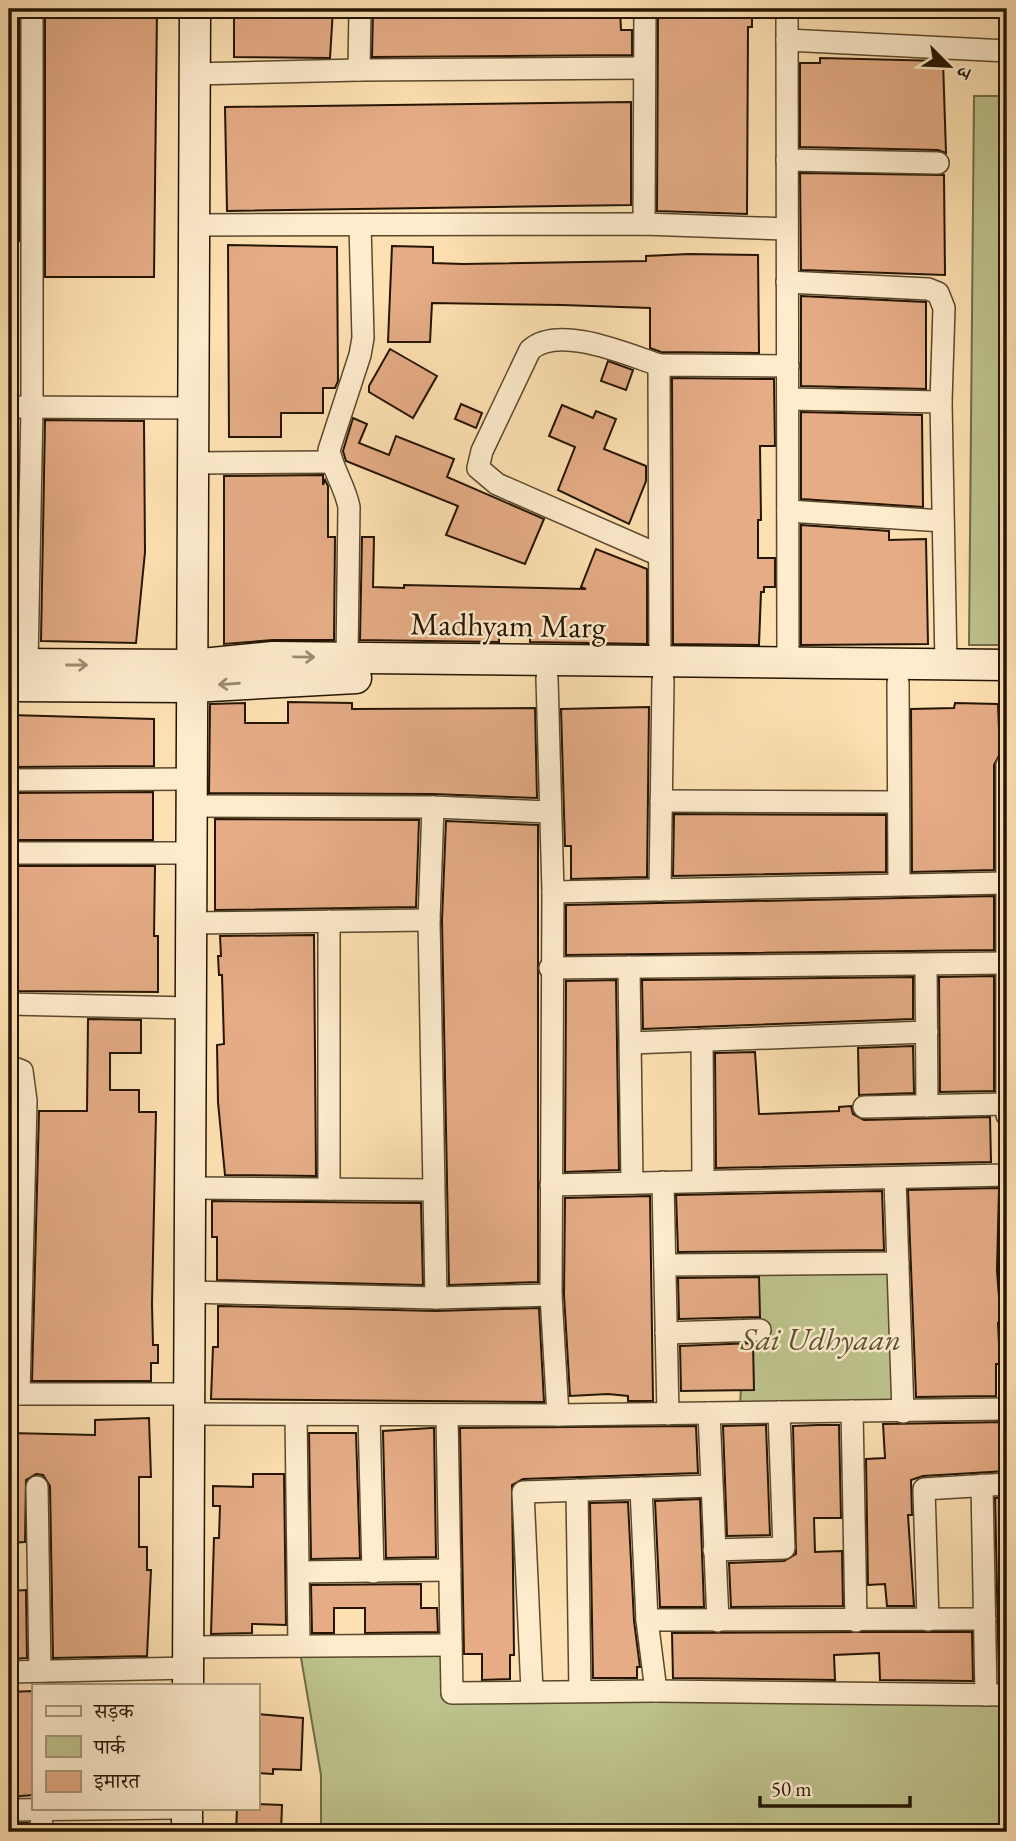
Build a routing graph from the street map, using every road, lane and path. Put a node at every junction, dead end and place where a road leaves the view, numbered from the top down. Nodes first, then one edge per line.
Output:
1 (32, 9) edge
2 (195, 9) edge
3 (360, 9) edge
4 (645, 9) edge
5 (787, 9) edge
6 (787, 40) junction
7 (1007, 51) edge
8 (645, 68) junction
9 (359, 69) junction
10 (194, 74) junction
11 (787, 159) junction
12 (938, 163) dead end
13 (644, 224) junction
14 (194, 225) junction
15 (360, 225) junction
16 (787, 229) junction
17 (787, 282) junction
18 (659, 365) junction
19 (788, 366) junction
20 (788, 399) junction
21 (941, 402) junction
22 (9, 407) edge
23 (32, 407) junction
24 (193, 408) junction
25 (331, 462) junction
26 (193, 463) junction
27 (788, 511) junction
28 (943, 521) junction
29 (659, 555) junction
30 (347, 658) junction
31 (788, 663) junction
32 (946, 665) junction
33 (1007, 665) edge
34 (15, 671) edge
35 (661, 671) junction
36 (192, 676) junction
37 (547, 678) junction
38 (1007, 681) edge
39 (898, 683) junction
40 (1007, 765) edge
41 (9, 780) edge
42 (191, 793) junction
43 (661, 801) junction
44 (898, 802) junction
45 (433, 807) junction
46 (548, 812) junction
47 (1007, 824) edge
48 (9, 853) edge
49 (191, 853) junction
50 (1006, 883) edge
51 (899, 884) junction
52 (660, 890) junction
53 (553, 892) junction
54 (429, 920) junction
55 (329, 921) junction
56 (191, 923) junction
57 (1007, 933) edge
58 (1006, 963) edge
59 (926, 966) junction
60 (629, 967) junction
61 (550, 968) junction
62 (9, 1004) edge
63 (191, 1008) junction
64 (927, 1032) junction
65 (702, 1040) junction
66 (631, 1043) junction
67 (9, 1066) edge
68 (1007, 1104) edge
69 (927, 1106) junction
70 (864, 1107) dead end
71 (1007, 1115) edge
72 (1007, 1175) edge
73 (895, 1180) junction
74 (703, 1181) junction
75 (663, 1182) junction
76 (632, 1183) junction
77 (551, 1185) junction
78 (190, 1188) junction
79 (329, 1189) junction
80 (432, 1190) junction
81 (898, 1263) junction
82 (665, 1265) junction
83 (189, 1292) junction
84 (551, 1295) junction
85 (436, 1298) junction
86 (760, 1330) dead end
87 (666, 1333) junction
88 (14, 1394) edge
89 (189, 1404) junction
90 (1007, 1409) edge
91 (852, 1411) junction
92 (779, 1412) junction
93 (903, 1412) junction
94 (668, 1413) junction
95 (709, 1413) junction
96 (296, 1415) junction
97 (369, 1415) junction
98 (447, 1415) junction
99 (558, 1416) junction
100 (1007, 1483) edge
101 (982, 1485) junction
102 (711, 1486) junction
103 (37, 1487) dead end
104 (641, 1488) junction
105 (578, 1490) junction
106 (715, 1550) junction
107 (450, 1570) junction
108 (299, 1572) junction
109 (373, 1572) junction
110 (985, 1619) junction
111 (647, 1620) junction
112 (928, 1620) junction
113 (718, 1621) junction
114 (856, 1621) junction
115 (452, 1645) junction
116 (299, 1646) junction
117 (188, 1667) edge
118 (40, 1671) junction
119 (9, 1672) edge
120 (532, 1691) junction
121 (580, 1691) junction
122 (656, 1691) junction
123 (986, 1695) junction
124 (1007, 1695) edge
125 (9, 1810) edge
126 (42, 1810) joint
127 (187, 1810) edge
128 (41, 1832) edge
129 (187, 1832) edge

1 - 23 street
2 - 10 street
3 - 9 street
4 - 8 street
5 - 6 street
6 - 7 street
6 - 11 street
8 - 9 street
8 - 13 street
9 - 10 street
10 - 14 street
11 - 12 street
11 - 16 street
13 - 15 street
13 - 16 street
14 - 15 street
14 - 24 street
15 - 25 street
16 - 17 street
17 - 19 street
17 - 21 street
18 - 19 street
18 - 29 street
18 - 29 street
19 - 20 street
20 - 21 street
20 - 27 street
21 - 28 street
22 - 23 street
23 - 24 street
23 - 34 street
24 - 26 street
25 - 26 street
25 - 30 street
26 - 36 street
27 - 28 street
27 - 31 street
28 - 32 street
29 - 35 street
30 - 35 street, Madhyam Marg
36 -> 30 street, Madhyam Marg
31 - 32 street, Madhyam Marg
31 - 35 street, Madhyam Marg
32 - 33 street, Madhyam Marg
34 - 36 street, Madhyam Marg
35 - 37 street, Madhyam Marg
35 - 39 street, Madhyam Marg
35 - 43 street
37 -> 36 street, Madhyam Marg
36 - 42 street
37 - 46 street
38 - 39 street, Madhyam Marg
39 - 44 street
40 - 47 street
41 - 42 street
42 - 45 street
42 - 49 street
43 - 44 street
43 - 52 street
44 - 51 street
45 - 46 street
45 - 54 street
46 - 53 street
47 - 50 street
48 - 49 street
49 - 56 street
50 - 51 street
50 - 57 street
51 - 52 street
52 - 53 street
53 - 61 street
54 - 55 street
54 - 80 street
55 - 56 street
55 - 79 street
56 - 63 street
57 - 58 street
58 - 59 street
58 - 68 street
59 - 60 street
59 - 64 street
60 - 61 street
60 - 66 street
61 - 77 street
62 - 63 street
63 - 78 street
64 - 65 street
64 - 69 street
65 - 66 street
65 - 74 street
66 - 76 street
67 - 88 street
68 - 69 street
68 - 71 street
69 - 70 street
72 - 73 street
73 - 74 street
73 - 81 street
74 - 75 street
75 - 76 street
75 - 82 street
76 - 77 street
77 - 84 street
78 - 79 street
78 - 83 street
79 - 80 street
80 - 85 street
81 - 82 street
81 - 93 street
82 - 87 street
83 - 85 street
83 - 89 street
84 - 85 street
84 - 99 street
86 - 87 street
87 - 94 street
88 - 89 street
89 - 96 street
89 - 117 street
90 - 93 street
91 - 92 street
91 - 93 street
91 - 114 street
92 - 95 street
92 - 106 street
94 - 95 street
94 - 99 street
95 - 102 street
96 - 97 street
96 - 108 street
97 - 98 street
97 - 109 street
98 - 99 street
98 - 107 street
100 - 101 street
101 - 110 street
101 - 112 street
102 - 104 street
102 - 106 street
103 - 118 street
104 - 105 street
104 - 111 street
105 - 120 street
105 - 121 street
106 - 113 street
107 - 109 street
107 - 115 street
108 - 109 street
108 - 116 street
110 - 112 street
110 - 123 street
111 - 113 street
111 - 122 street
112 - 114 street
113 - 114 street
115 - 116 street
115 - 120 street
116 - 117 street
117 - 118 street
118 - 119 street
120 - 121 street
121 - 122 street
122 - 123 street
123 - 124 street
125 - 126 street
126 - 128 street
127 - 129 street

